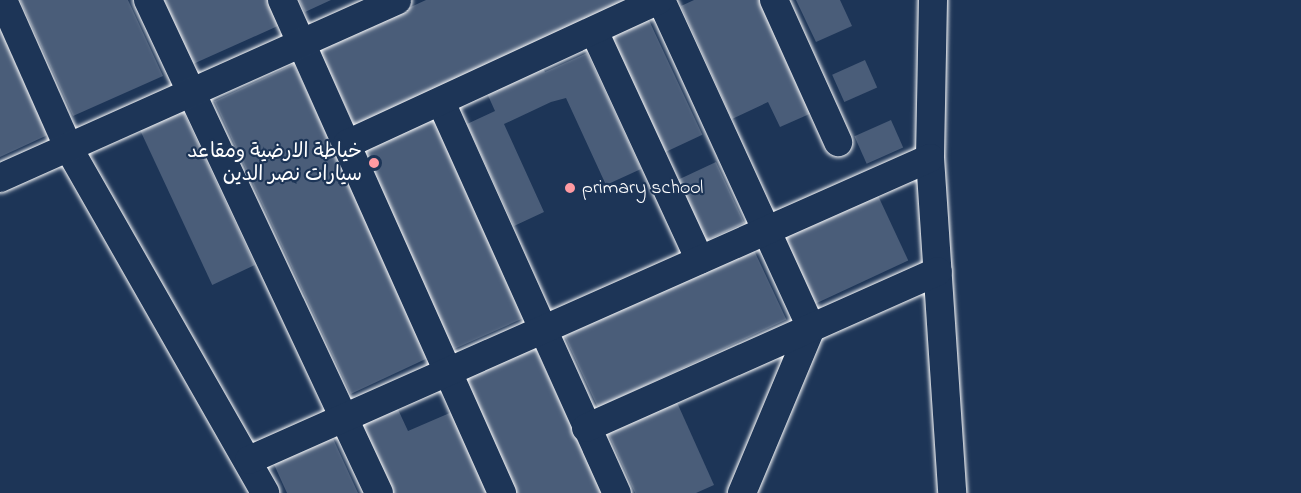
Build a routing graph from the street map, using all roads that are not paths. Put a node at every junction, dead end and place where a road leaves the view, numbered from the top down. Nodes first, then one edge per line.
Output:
1 (3, 0) edge
2 (148, 0) edge
3 (282, 0) edge
4 (397, 0) edge
5 (660, 0) edge
6 (774, 0) edge
7 (933, 0) edge
8 (594, 31) junction
9 (301, 43) junction
10 (189, 93) junction
11 (441, 102) junction
12 (838, 142) dead end
13 (346, 144) junction
14 (68, 147) junction
15 (930, 158) junction
16 (0, 178) edge
17 (767, 230) junction
18 (700, 260) junction
19 (938, 271) junction
20 (811, 328) junction
21 (541, 330) junction
22 (448, 370) junction
23 (342, 416) junction
24 (586, 428) junction
25 (249, 460) junction
26 (265, 493) edge
27 (379, 493) edge
28 (502, 493) edge
29 (616, 493) edge
30 (742, 493) edge
31 (952, 493) edge

1 - 14 street
2 - 10 street
3 - 9 street
4 - 9 street
5 - 8 street
5 - 17 street
6 - 12 street
7 - 15 street
8 - 11 street
8 - 18 street
9 - 10 street
9 - 13 street
10 - 14 street
10 - 23 street
11 - 13 street
11 - 21 street
13 - 22 street
14 - 16 street
14 - 25 street
15 - 17 street
15 - 19 street
17 - 18 street
17 - 20 street
18 - 21 street
19 - 20 street
19 - 31 street
20 - 24 street
20 - 30 street
21 - 22 street
21 - 24 street
22 - 23 street
22 - 28 street
23 - 25 street
23 - 27 street
24 - 29 street
25 - 26 street

